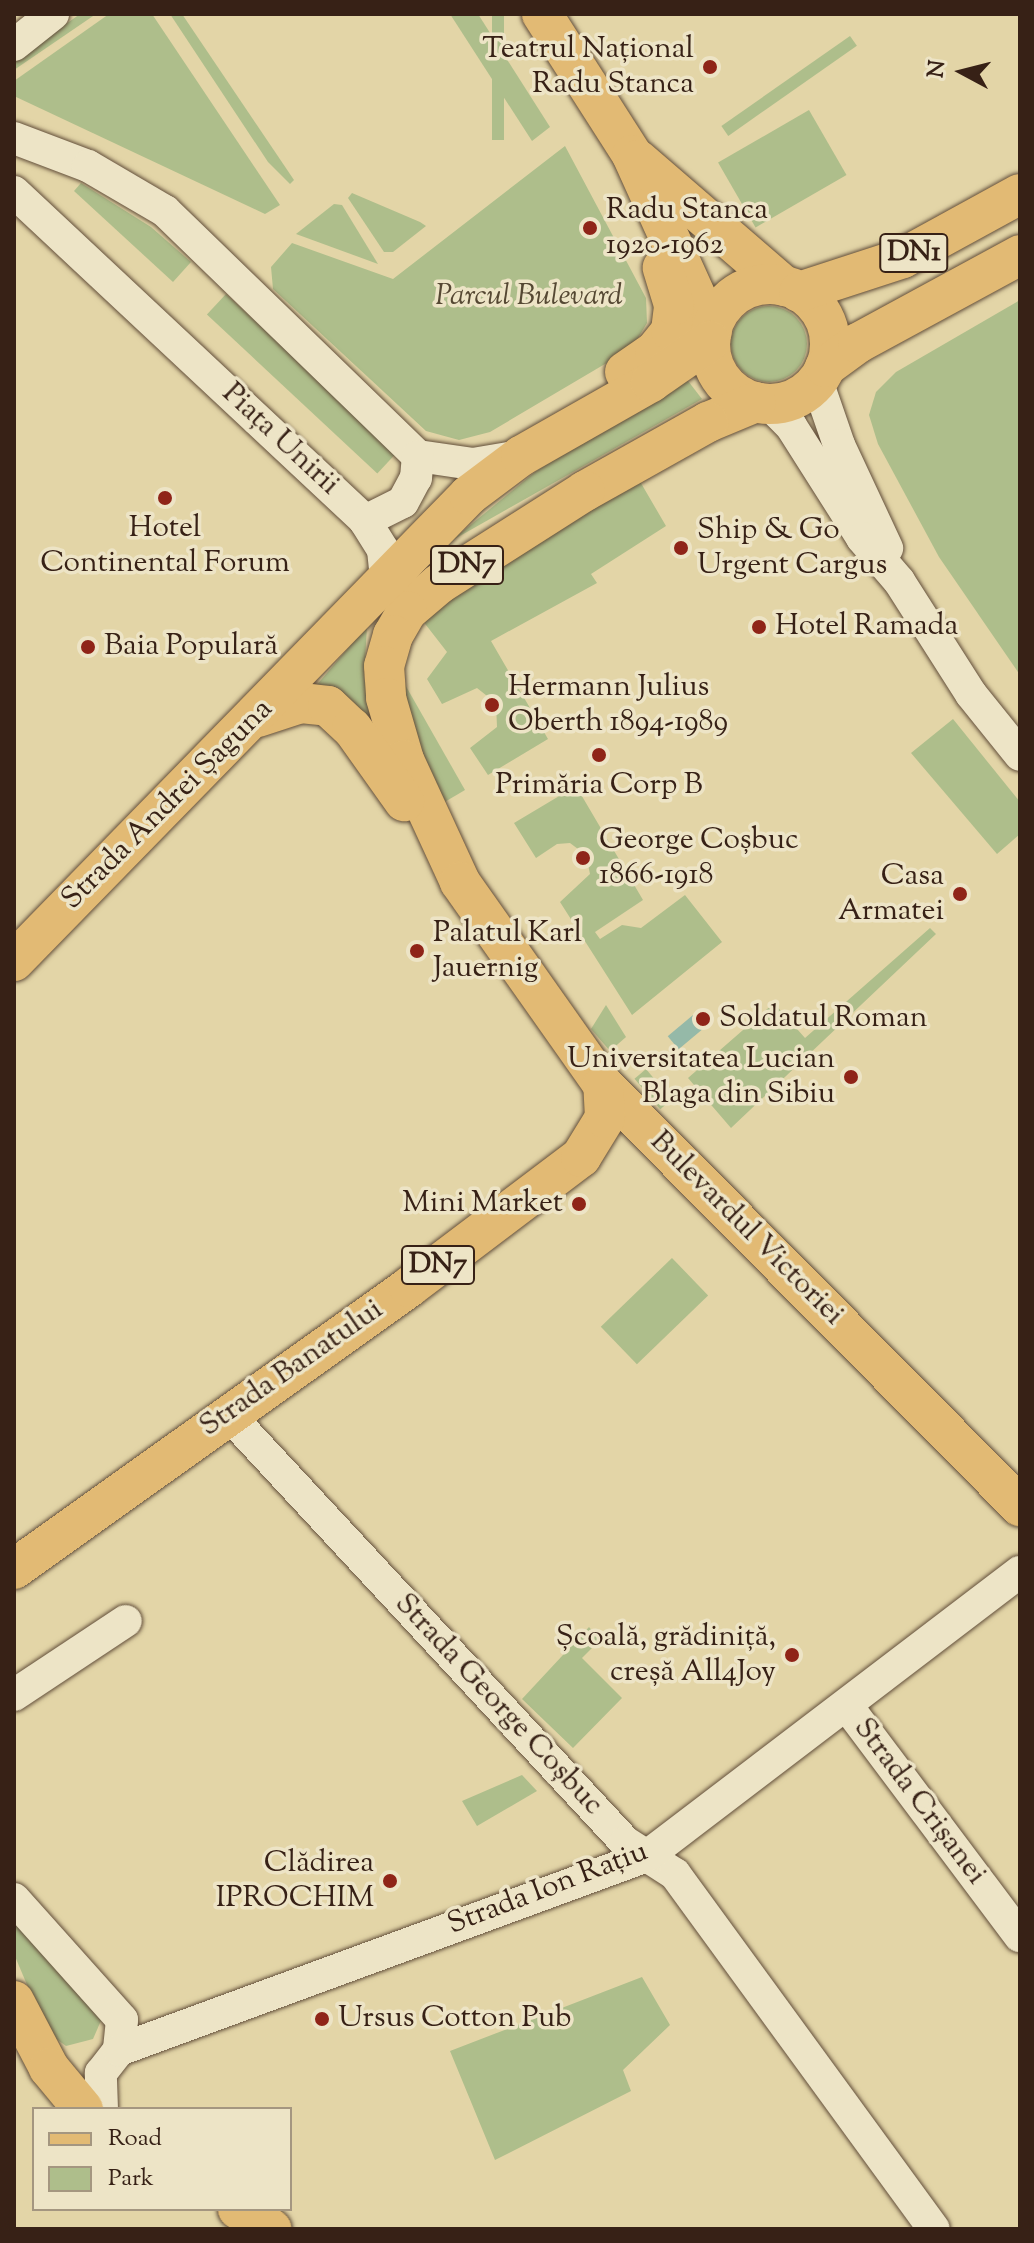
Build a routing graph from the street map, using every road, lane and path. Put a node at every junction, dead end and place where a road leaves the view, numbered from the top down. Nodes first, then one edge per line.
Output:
1 (53, 14) edge
2 (542, 14) edge
3 (14, 45) edge
4 (28, 142) edge
5 (632, 155) junction
6 (1020, 194) edge
7 (17, 195) edge
8 (652, 205) junction
9 (1020, 255) edge
10 (792, 289) junction
11 (711, 336) junction
12 (821, 374) junction
13 (763, 403) junction
14 (577, 420) junction
15 (418, 456) junction
16 (521, 456) junction
17 (365, 521) junction
18 (386, 579) junction
19 (899, 581) junction
20 (254, 718) junction
21 (1020, 755) edge
22 (443, 852) junction
23 (14, 961) edge
24 (603, 1085) junction
25 (228, 1414) junction
26 (1020, 1506) edge
27 (14, 1569) edge
28 (1020, 1572) edge
29 (126, 1621) dead end
30 (14, 1695) edge
31 (847, 1706) junction
32 (647, 1856) junction
33 (14, 1899) edge
34 (1020, 1936) edge
35 (14, 2001) edge
36 (119, 2050) junction
37 (81, 2107) edge
38 (102, 2107) edge
39 (241, 2211) edge
40 (271, 2229) edge
41 (934, 2229) edge

1 - 3 street
2 - 5 main road
4 - 7 street
4 - 15 street
5 - 8 main road
5 - 10 main road
6 - 10 main road, DN1
7 - 17 street, Piața Unirii
8 - 11 main road
8 - 14 main road
9 - 12 main road, DN7
10 - 11 main road, DN7
10 - 12 main road
11 - 13 main road
11 - 14 main road, DN7
12 - 13 main road, DN7
12 - 19 street
13 - 19 street
13 - 22 main road, Bulevardul Victoriei / DN7
14 - 16 main road, DN7
15 - 16 street
15 - 17 street
16 - 18 main road, DN7
17 - 18 street, Piața Unirii
18 - 20 main road, Strada Andrei Șaguna / DN7
19 - 21 street
20 - 22 main road, Bulevardul Victoriei / DN7
20 - 23 main road, Strada Andrei Șaguna / DN7
22 - 24 main road, Bulevardul Victoriei / DN7
24 - 25 main road, Strada Banatului / DN7
24 - 26 main road, Bulevardul Victoriei
25 - 27 main road, Strada Banatului / DN7
25 - 32 street, Strada George Coșbuc
28 - 31 street, Strada Ion Rațiu
29 - 30 street
31 - 32 street, Strada Ion Rațiu
31 - 34 street, Strada Crișanei
32 - 36 street, Strada Ion Rațiu
32 - 41 street, Strada George Coșbuc
33 - 36 street
35 - 37 main road
36 - 38 street
39 - 40 main road

